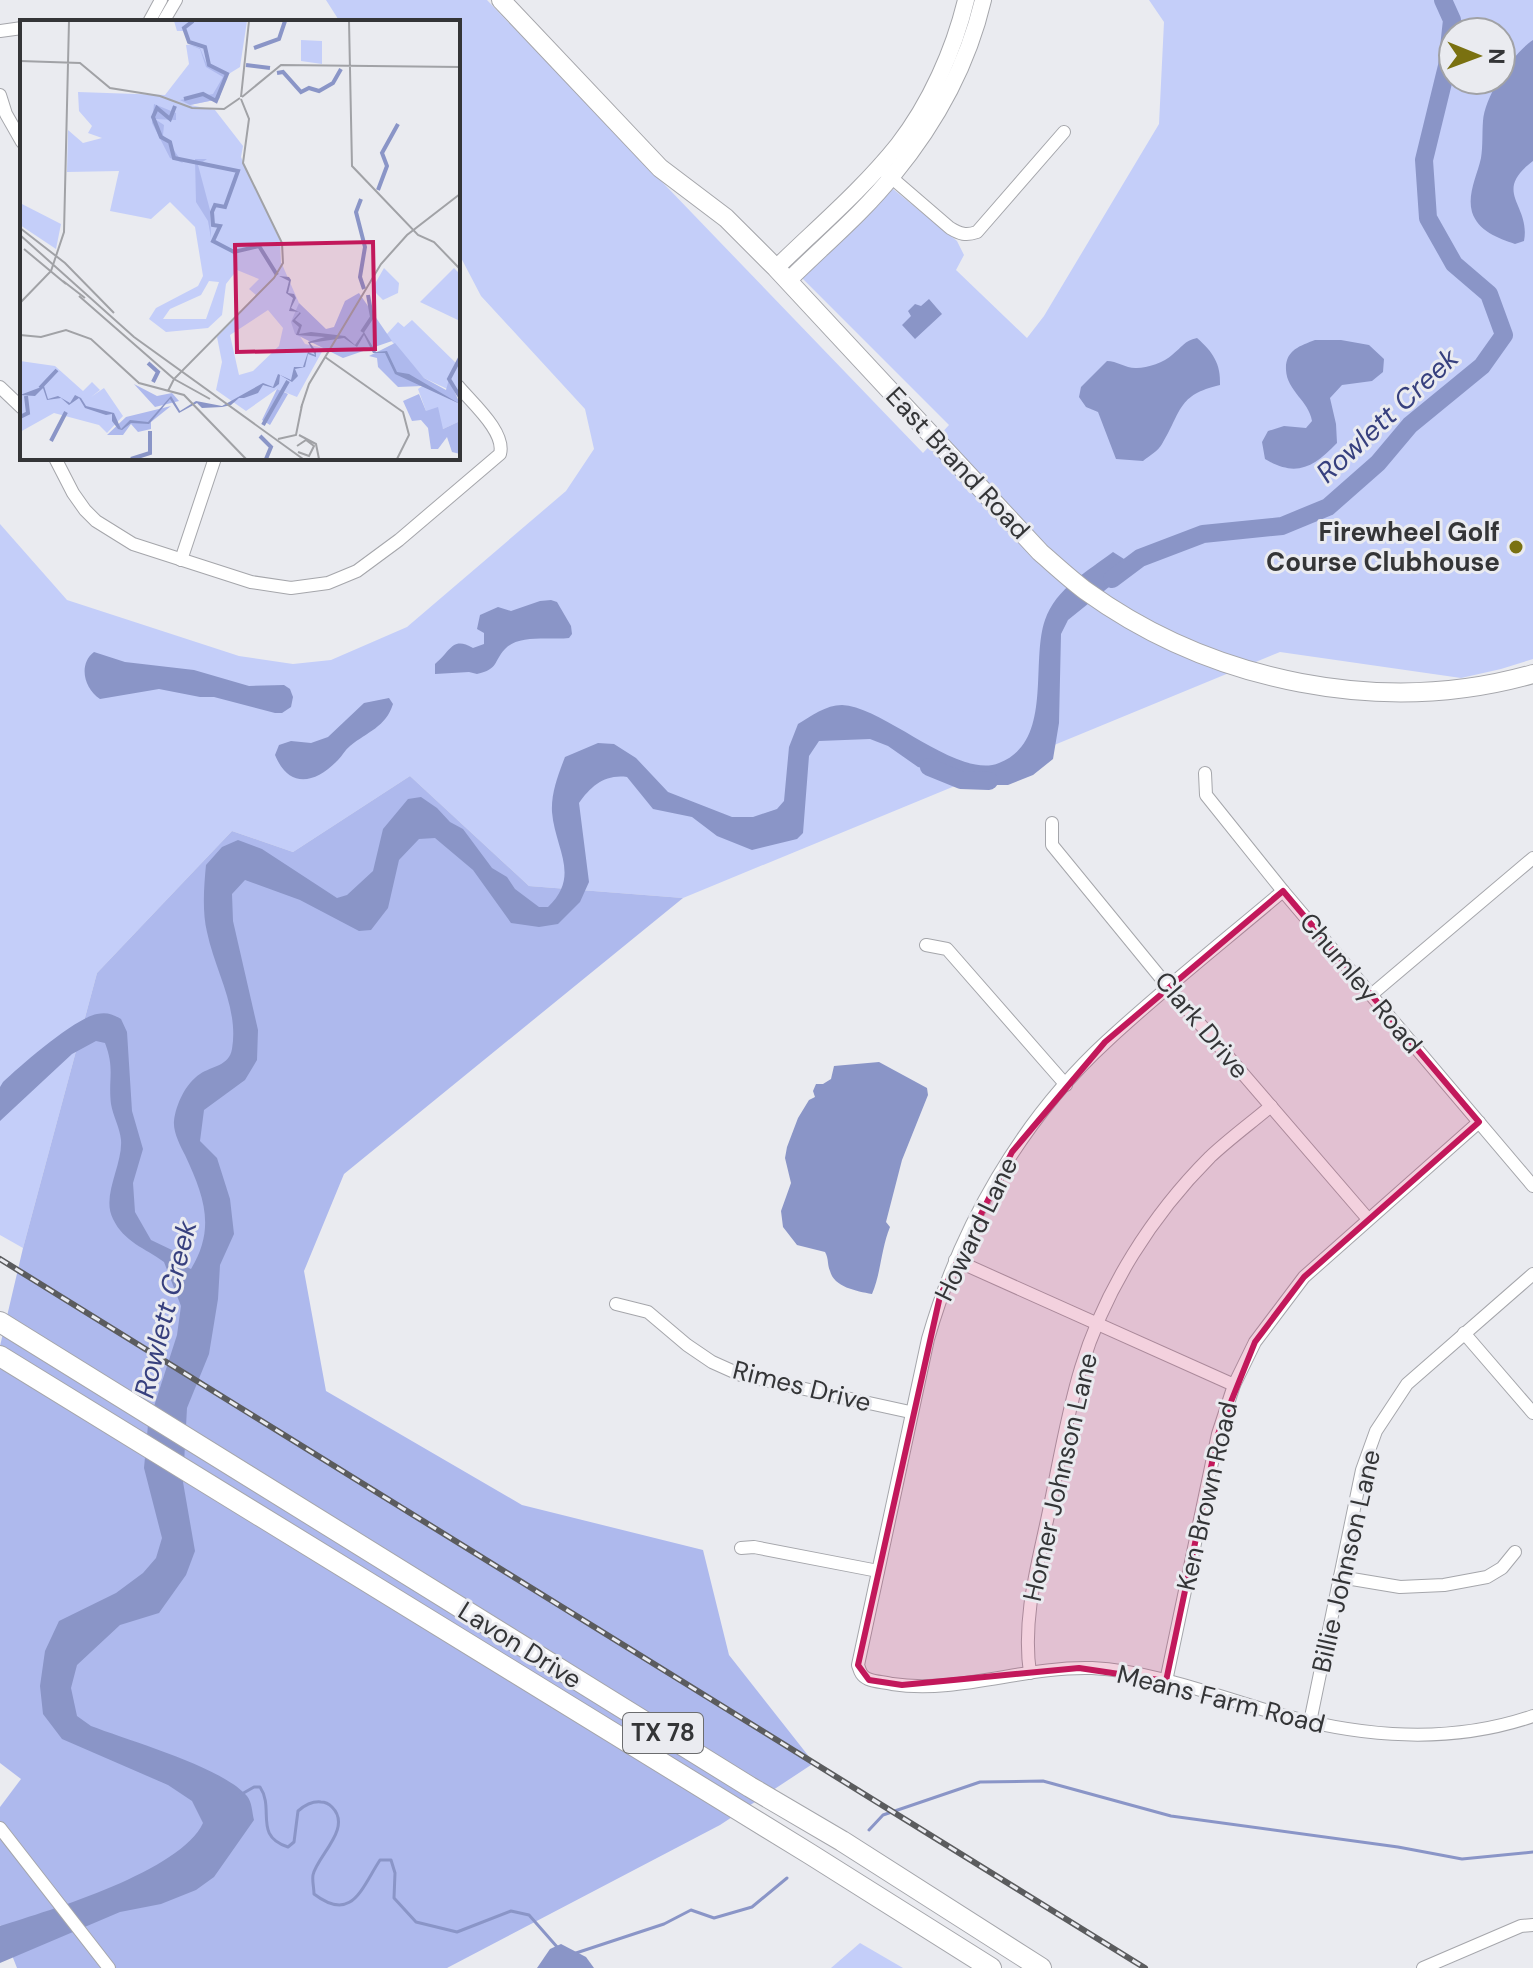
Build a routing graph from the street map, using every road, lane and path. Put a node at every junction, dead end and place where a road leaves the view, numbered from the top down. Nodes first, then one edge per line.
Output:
1 (161, 0) edge
2 (176, 0) edge
3 (501, 0) edge
4 (966, 0) edge
5 (983, 0) edge
6 (150, 20) edge
7 (164, 20) edge
8 (20, 28) edge
9 (0, 31) edge
10 (0, 95) edge
11 (1064, 132) dead end
12 (20, 138) edge
13 (885, 173) junction
14 (782, 274) junction
15 (0, 387) edge
16 (460, 388) edge
17 (20, 406) edge
18 (56, 460) edge
19 (214, 460) edge
20 (181, 560) junction
21 (1533, 674) edge
22 (1205, 773) dead end
23 (1052, 823) dead end
24 (1533, 858) edge
25 (1283, 891) junction
26 (926, 945) dead end
27 (1169, 988) junction
28 (1371, 995) junction
29 (1066, 1085) junction
30 (1271, 1106) junction
31 (1479, 1122) junction
32 (1533, 1186) edge
33 (1368, 1219) junction
34 (955, 1260) junction
35 (1533, 1274) edge
36 (616, 1304) dead end
37 (0, 1322) edge
38 (1098, 1324) junction
39 (1464, 1333) junction
40 (0, 1356) edge
41 (1234, 1385) junction
42 (910, 1412) junction
43 (1533, 1413) edge
44 (741, 1548) dead end
45 (1515, 1552) dead end
46 (878, 1571) junction
47 (1340, 1577) junction
48 (1030, 1673) junction
49 (861, 1674) joint
50 (1166, 1681) junction
51 (1533, 1716) edge
52 (1310, 1722) junction
53 (0, 1828) edge
54 (1533, 1925) edge
55 (109, 1968) edge
56 (991, 1968) edge
57 (1041, 1968) edge
58 (1423, 1968) edge

1 - 6 street
2 - 7 street
3 - 14 main road, East Brand Road
4 - 13 street
5 - 13 street
8 - 9 street
10 - 12 street
11 - 13 street
13 - 14 street
14 - 21 main road, East Brand Road
15 - 17 street
16 - 20 street
18 - 20 street
19 - 20 street
22 - 25 street, Chumley Road
23 - 27 street, Clark Drive
24 - 28 street
25 - 27 street, Howard Lane
25 - 28 street, Chumley Road
26 - 29 street
27 - 29 street, Howard Lane
27 - 30 street, Clark Drive
28 - 31 street, Chumley Road
29 - 34 street, Howard Lane
30 - 33 street, Clark Drive
30 - 38 street, Homer Johnson Lane
31 - 32 street, Chumley Road
31 - 33 street, Ken Brown Road
33 - 41 street, Ken Brown Road
34 - 38 street
34 - 42 street, Howard Lane
35 - 39 street, Billie Johnson Lane
36 - 42 street, Rimes Drive
37 - 57 main road, Lavon Drive / TX 78
38 - 41 street
38 - 48 street, Homer Johnson Lane
39 - 43 street
39 - 47 street, Billie Johnson Lane
40 - 56 main road, Lavon Drive / TX 78
41 - 50 street, Ken Brown Road
42 - 46 street, Howard Lane
44 - 46 street
45 - 47 street
46 - 49 street, Howard Lane
47 - 52 street, Billie Johnson Lane
48 - 49 street, Means Farm Road
48 - 50 street, Means Farm Road
50 - 52 street, Means Farm Road
51 - 52 street, Means Farm Road
53 - 55 street
54 - 58 street

